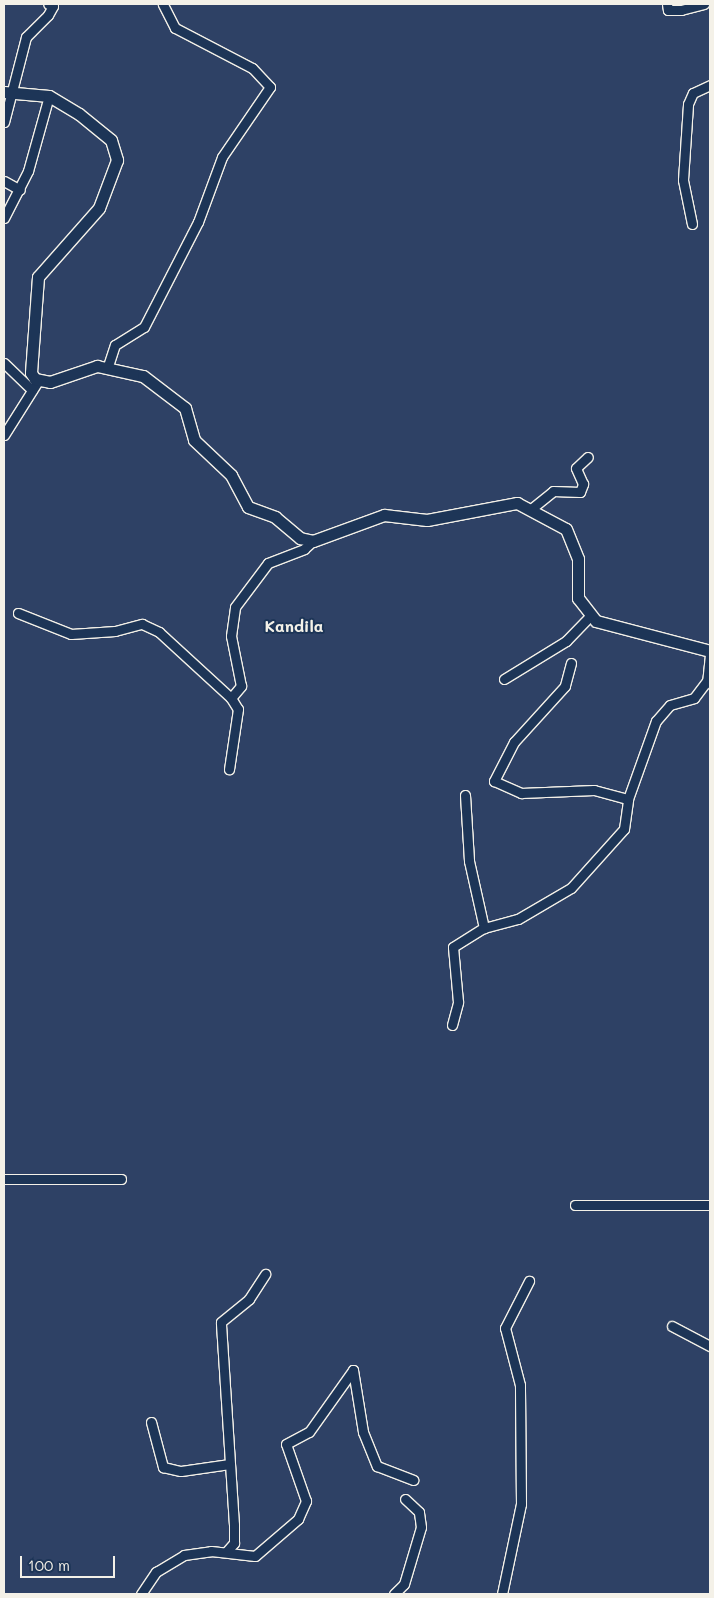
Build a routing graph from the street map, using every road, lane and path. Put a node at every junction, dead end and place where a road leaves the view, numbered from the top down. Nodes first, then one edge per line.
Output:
1 (48, 4) edge
2 (163, 4) edge
3 (667, 4) edge
4 (704, 4) edge
5 (710, 85) edge
6 (8, 92) edge
7 (49, 96) junction
8 (4, 122) edge
9 (4, 181) edge
10 (20, 190) junction
11 (4, 218) edge
12 (692, 224) dead end
13 (4, 363) edge
14 (108, 366) junction
15 (35, 385) junction
16 (4, 435) edge
17 (588, 457) dead end
18 (531, 509) junction
19 (313, 541) junction
20 (18, 613) dead end
21 (591, 615) junction
22 (710, 651) edge
23 (710, 656) edge
24 (571, 663) dead end
25 (504, 679) dead end
26 (708, 680) edge
27 (231, 698) junction
28 (229, 769) dead end
29 (465, 794) dead end
30 (628, 799) junction
31 (484, 928) junction
32 (452, 1025) dead end
33 (4, 1179) edge
34 (121, 1179) dead end
35 (574, 1205) dead end
36 (710, 1205) edge
37 (265, 1274) dead end
38 (529, 1281) dead end
39 (672, 1326) dead end
40 (710, 1346) edge
41 (151, 1422) dead end
42 (229, 1464) junction
43 (413, 1480) dead end
44 (405, 1499) dead end
45 (226, 1551) junction
46 (141, 1594) edge
47 (394, 1594) edge
48 (502, 1594) edge

1 - 6 street
2 - 14 street
3 - 4 street
5 - 12 street
6 - 7 main road
6 - 8 street
7 - 10 street
7 - 15 main road
9 - 10 street
10 - 11 street
13 - 15 street
14 - 15 main road
14 - 19 main road
15 - 16 street
17 - 18 street
18 - 19 main road
18 - 21 main road
19 - 27 street
20 - 27 street
21 - 22 main road
21 - 25 street
23 - 26 street
24 - 30 street
26 - 30 street
27 - 28 street
29 - 31 street
30 - 31 street
31 - 32 street
33 - 34 street
35 - 36 street
37 - 42 street
38 - 48 street
39 - 40 street
41 - 42 street
42 - 45 street
43 - 45 street
44 - 47 street
45 - 46 street

